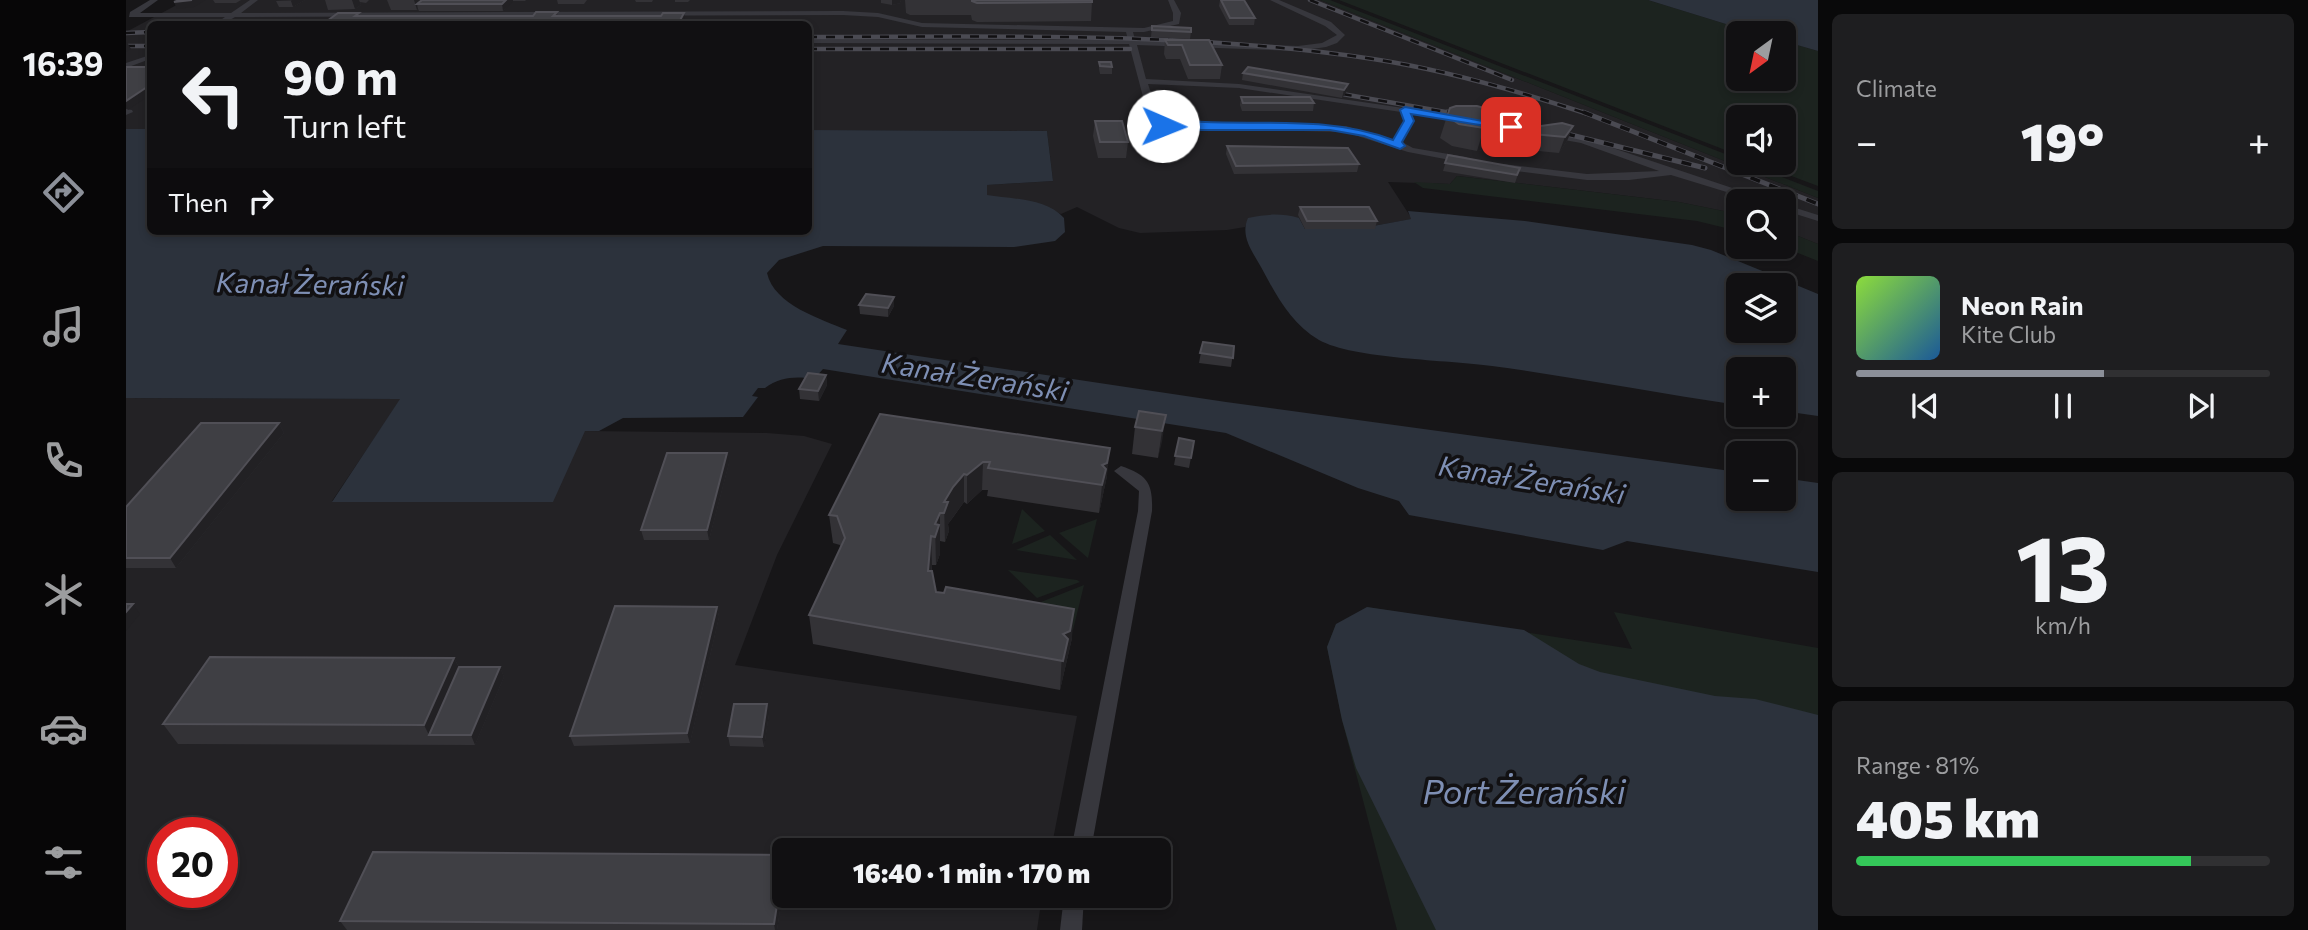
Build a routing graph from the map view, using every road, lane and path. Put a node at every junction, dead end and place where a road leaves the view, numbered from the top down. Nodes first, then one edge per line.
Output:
1 (155, 0) edge
2 (255, 0) edge
3 (1171, 0) edge
4 (1273, 0) edge
5 (876, 2) dead end
6 (239, 13) junction
7 (873, 15) junction
8 (129, 16) edge
9 (224, 21) edge
10 (1129, 30) junction
11 (812, 41) edge
12 (1133, 42) junction
13 (147, 58) edge
14 (126, 66) edge
15 (1142, 81) junction
16 (1405, 110) junction
17 (1165, 122) junction
18 (1165, 138) dead end
19 (1400, 146) junction
20 (1478, 162) edge
21 (1491, 164) edge
22 (1671, 172) junction
23 (1727, 189) edge
24 (1796, 211) edge
25 (1818, 218) edge
26 (1121, 471) dead end
27 (1083, 838) edge
28 (1073, 908) edge
29 (1071, 930) edge

1 - 8 lane
2 - 6 lane
3 - 10 lane
4 - 12 lane
5 - 7 lane
6 - 7 lane
6 - 8 lane
6 - 9 lane
7 - 10 lane
10 - 12 lane
11 - 12 lane
12 - 15 lane
13 - 14 lane
15 - 16 lane
15 - 17 lane
16 - 19 lane
16 - 22 lane
17 - 18 lane
17 - 19 lane
19 - 20 lane
21 - 22 lane
22 - 23 lane
24 - 25 lane
26 - 27 lane
28 - 29 lane

